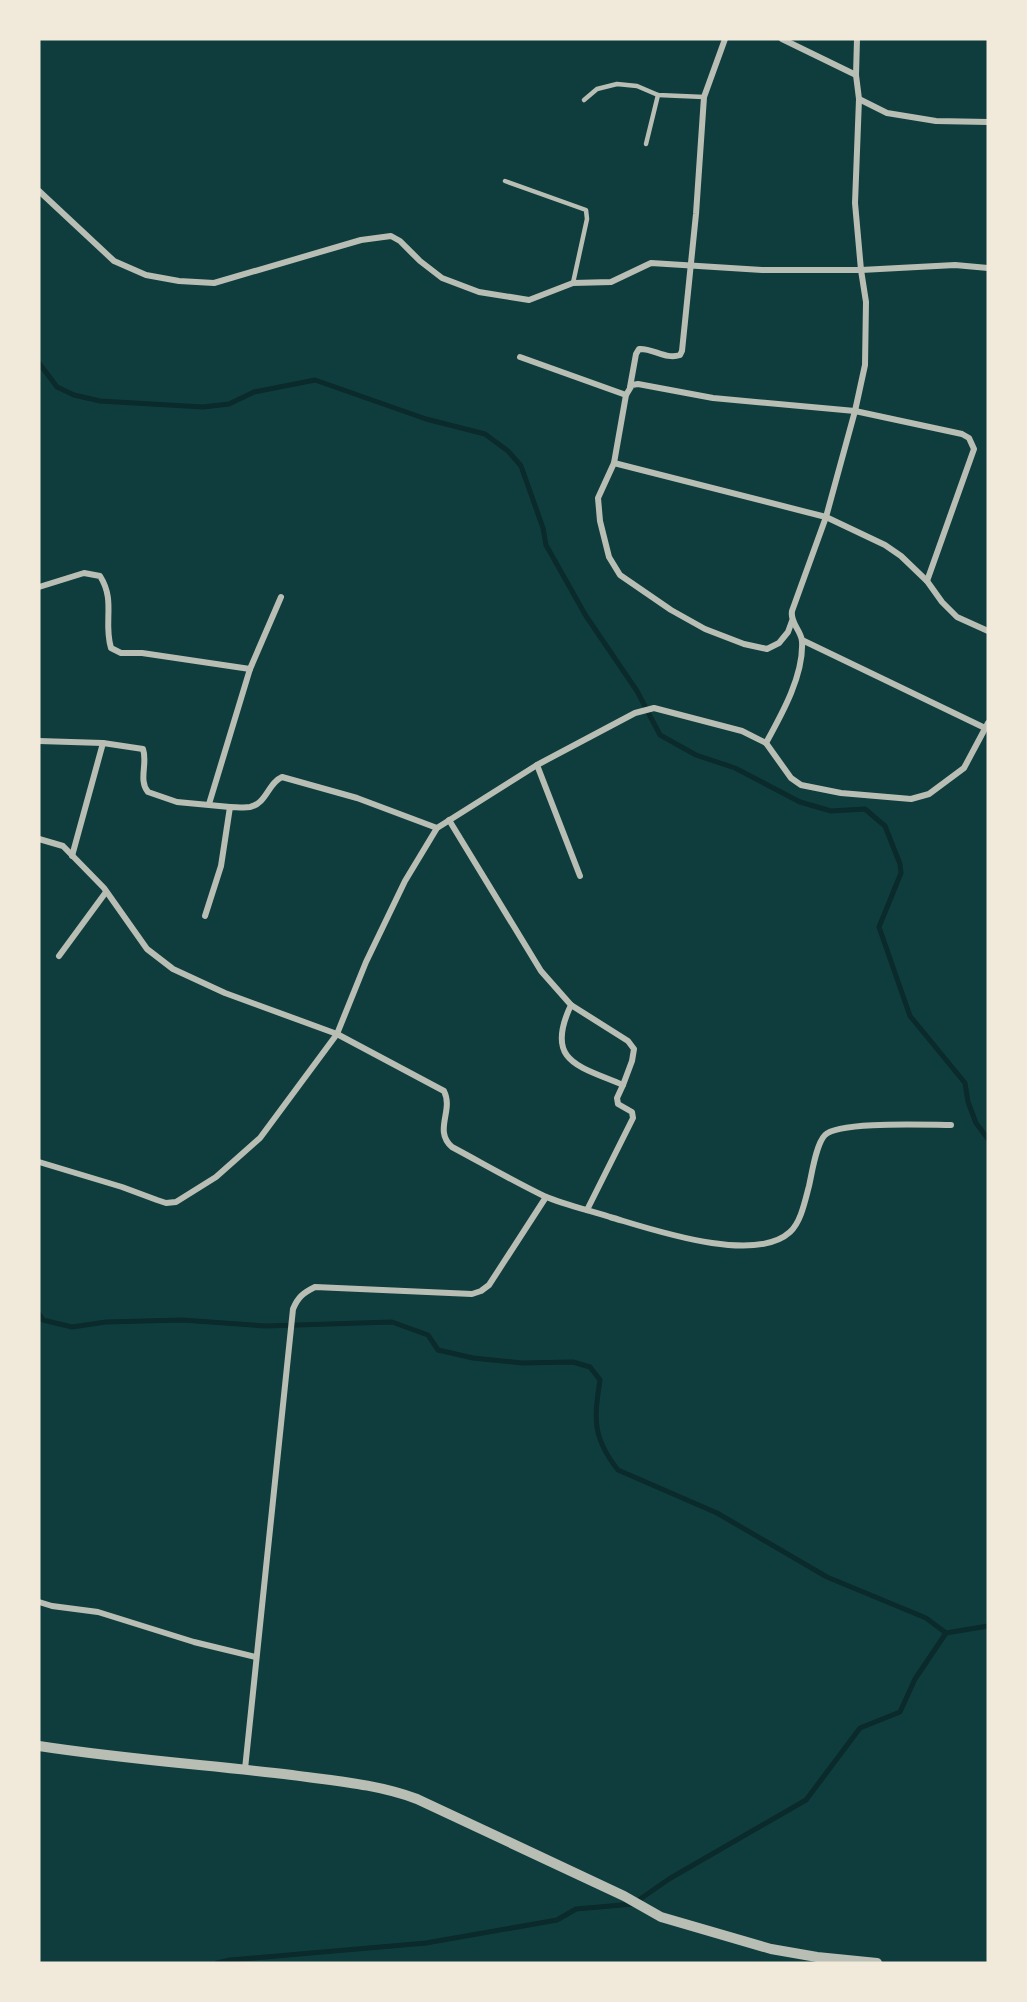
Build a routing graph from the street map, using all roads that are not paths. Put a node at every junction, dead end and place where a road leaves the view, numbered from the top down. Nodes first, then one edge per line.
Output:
1 (725, 39) edge
2 (782, 39) edge
3 (857, 39) edge
4 (856, 75) junction
5 (658, 94) junction
6 (704, 97) junction
7 (859, 99) junction
8 (585, 100) dead end
9 (988, 122) edge
10 (646, 144) dead end
11 (505, 181) dead end
12 (39, 191) edge
13 (692, 266) junction
14 (988, 268) edge
15 (861, 270) junction
16 (573, 283) junction
17 (520, 357) dead end
18 (630, 387) junction
19 (626, 395) junction
20 (855, 411) junction
21 (614, 463) junction
22 (826, 517) junction
23 (927, 581) junction
24 (39, 587) edge
25 (281, 597) dead end
26 (792, 621) junction
27 (988, 631) edge
28 (802, 640) junction
29 (250, 669) junction
30 (987, 725) edge
31 (39, 741) edge
32 (103, 743) junction
33 (766, 743) junction
34 (537, 765) junction
35 (209, 804) junction
36 (230, 807) junction
37 (449, 820) junction
38 (437, 828) junction
39 (39, 839) edge
40 (72, 856) junction
41 (580, 876) dead end
42 (106, 892) junction
43 (205, 916) dead end
44 (59, 956) dead end
45 (571, 1005) junction
46 (337, 1034) junction
47 (623, 1085) junction
48 (951, 1125) dead end
49 (39, 1162) edge
50 (546, 1197) junction
51 (586, 1210) junction
52 (39, 1602) edge
53 (256, 1657) junction
54 (39, 1746) edge
55 (244, 1769) junction
56 (877, 1963) edge

1 - 6 street
2 - 4 street
3 - 4 street
4 - 7 street
5 - 6 lane
5 - 8 lane
5 - 10 lane
6 - 13 street
7 - 9 street
7 - 15 street
11 - 16 lane
12 - 16 street
13 - 15 street
13 - 16 street
13 - 18 street
14 - 15 street
15 - 20 street
17 - 19 street
18 - 19 street
18 - 20 street
19 - 21 street
20 - 22 street
20 - 23 street
21 - 22 street
21 - 26 street
22 - 23 street
22 - 26 street
23 - 27 street
24 - 29 street
25 - 29 street
26 - 28 street
28 - 30 street
28 - 33 street
29 - 35 street
30 - 33 street
31 - 32 street
32 - 35 street
32 - 40 street
33 - 34 street
34 - 37 street
34 - 41 street
35 - 36 street
36 - 38 street
36 - 43 street
37 - 38 street
37 - 45 street
38 - 46 street
39 - 40 street
40 - 42 street
42 - 44 street
42 - 46 street
45 - 47 street
45 - 47 street
46 - 49 street
46 - 50 street
47 - 51 street
48 - 51 street
50 - 51 street
50 - 53 street
52 - 53 street
53 - 55 street
54 - 55 street
55 - 56 street

